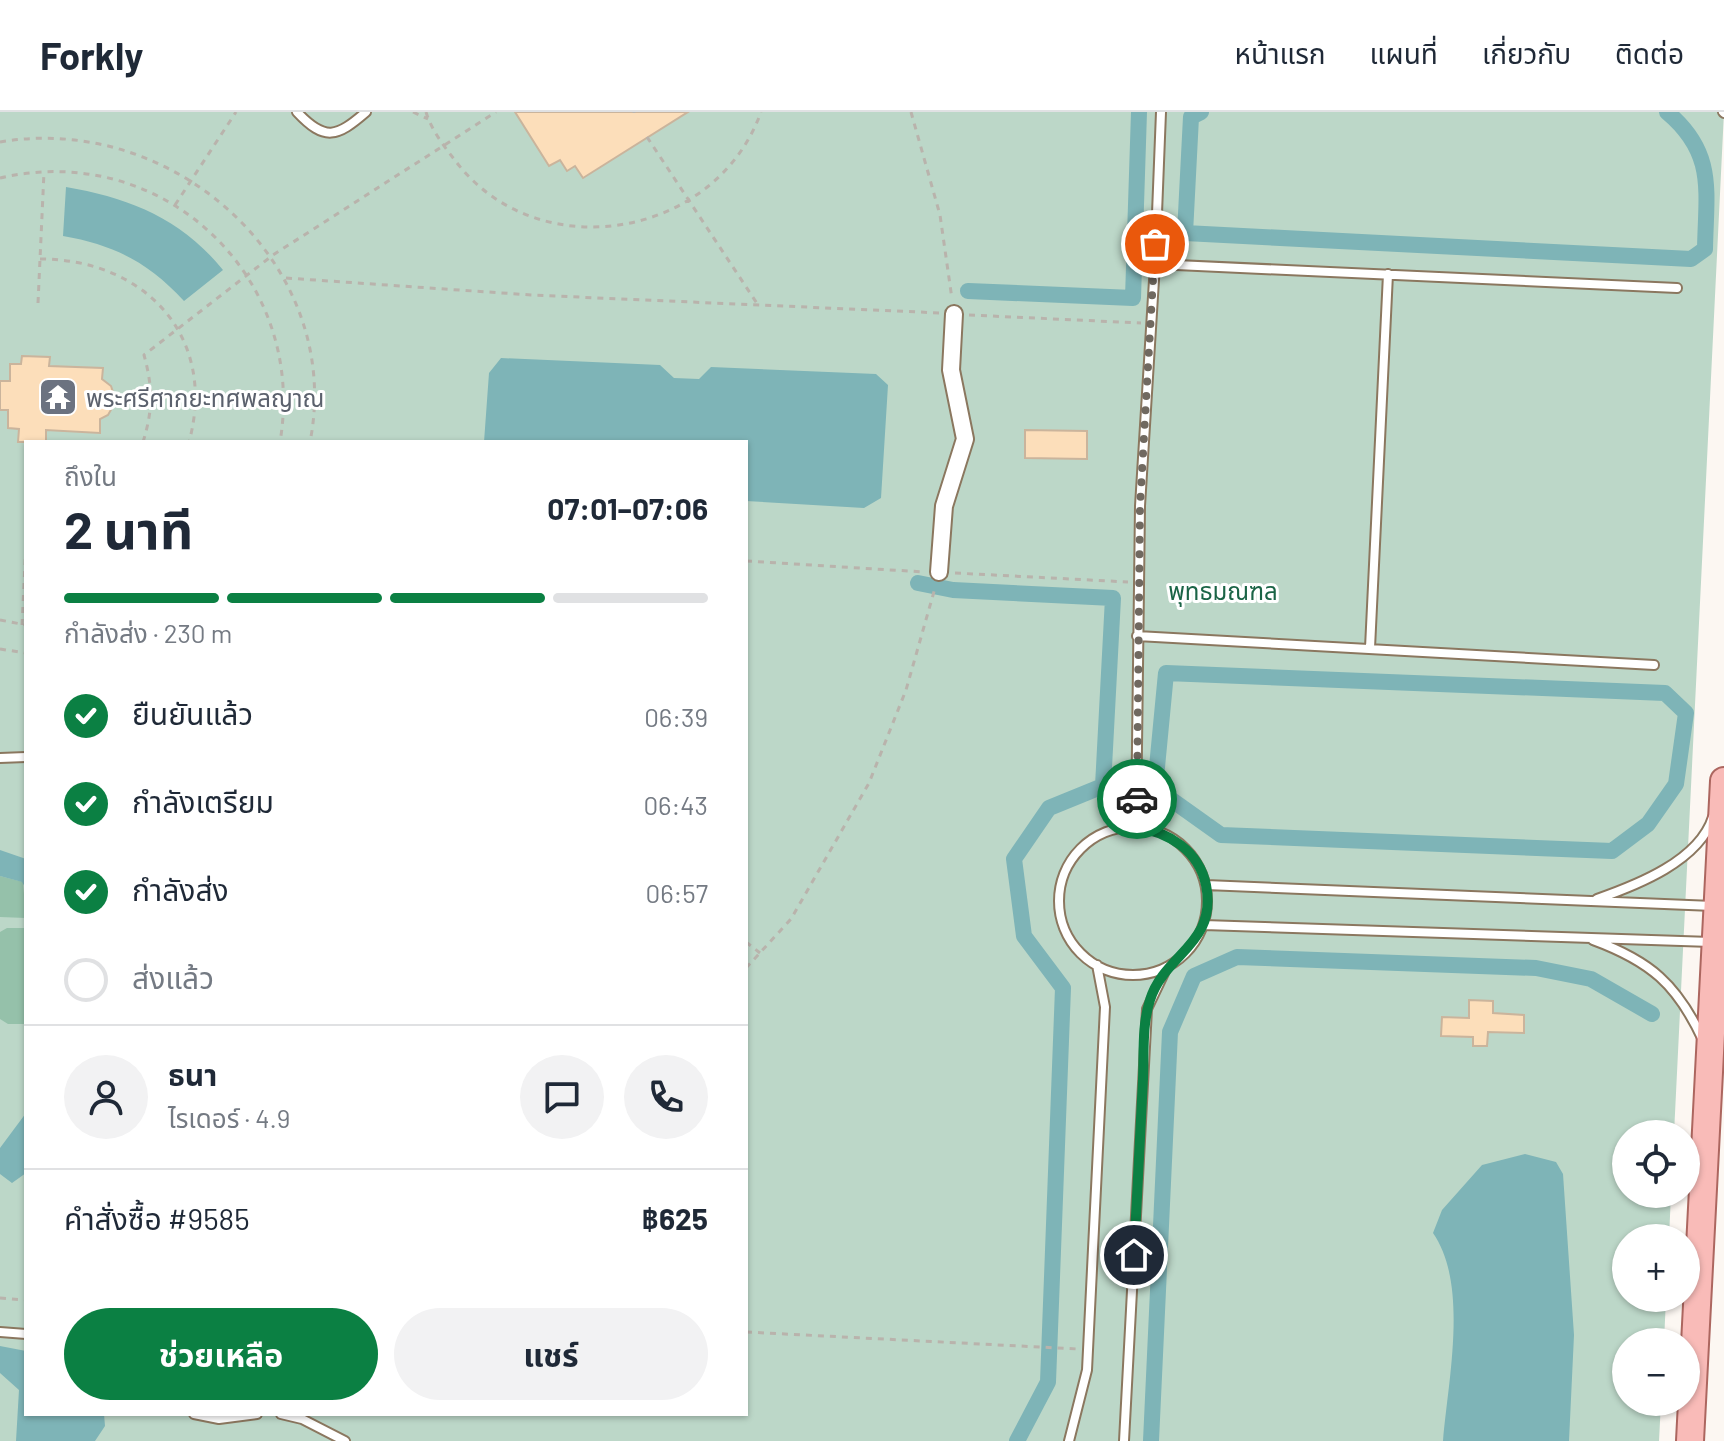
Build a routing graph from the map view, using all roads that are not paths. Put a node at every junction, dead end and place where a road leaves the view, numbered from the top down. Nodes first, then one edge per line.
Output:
1 (297, 112) edge
2 (366, 112) edge
3 (1161, 112) edge
4 (1155, 264) junction
5 (1388, 274) junction
6 (1677, 288) dead end
7 (954, 314) road end
8 (939, 572) road end
9 (1137, 636) junction
10 (1370, 648) junction
11 (1654, 665) dead end
12 (24, 757) edge
13 (0, 758) edge
14 (1724, 770) edge
15 (1724, 781) edge
16 (1136, 827) junction
17 (1206, 885) junction
18 (1593, 900) junction
19 (1720, 906) edge
20 (1204, 925) junction
21 (1586, 937) junction
22 (1720, 943) edge
23 (1097, 965) junction
24 (1167, 967) junction
25 (1719, 973) edge
26 (1707, 1096) junction
27 (0, 1332) edge
28 (24, 1334) edge
29 (204, 1416) edge
30 (242, 1416) edge
31 (289, 1416) edge
32 (345, 1441) edge
33 (1069, 1441) edge
34 (1124, 1441) edge
35 (1690, 1441) edge

1 - 2 lane
3 - 4 lane
4 - 5 lane
4 - 9 lane
5 - 6 lane
5 - 10 lane
7 - 8 street
9 - 10 lane
9 - 16 lane
10 - 11 lane
12 - 13 lane
14 - 18 lane
15 - 19 main road
16 - 17 lane
16 - 23 lane
17 - 18 lane
17 - 20 lane
18 - 19 lane
19 - 22 main road
20 - 21 lane
20 - 24 lane
21 - 22 lane
21 - 26 lane
22 - 25 main road
23 - 24 lane
23 - 33 lane
24 - 34 lane
25 - 26 main road
26 - 35 main road
27 - 28 lane
29 - 30 lane
31 - 32 lane

